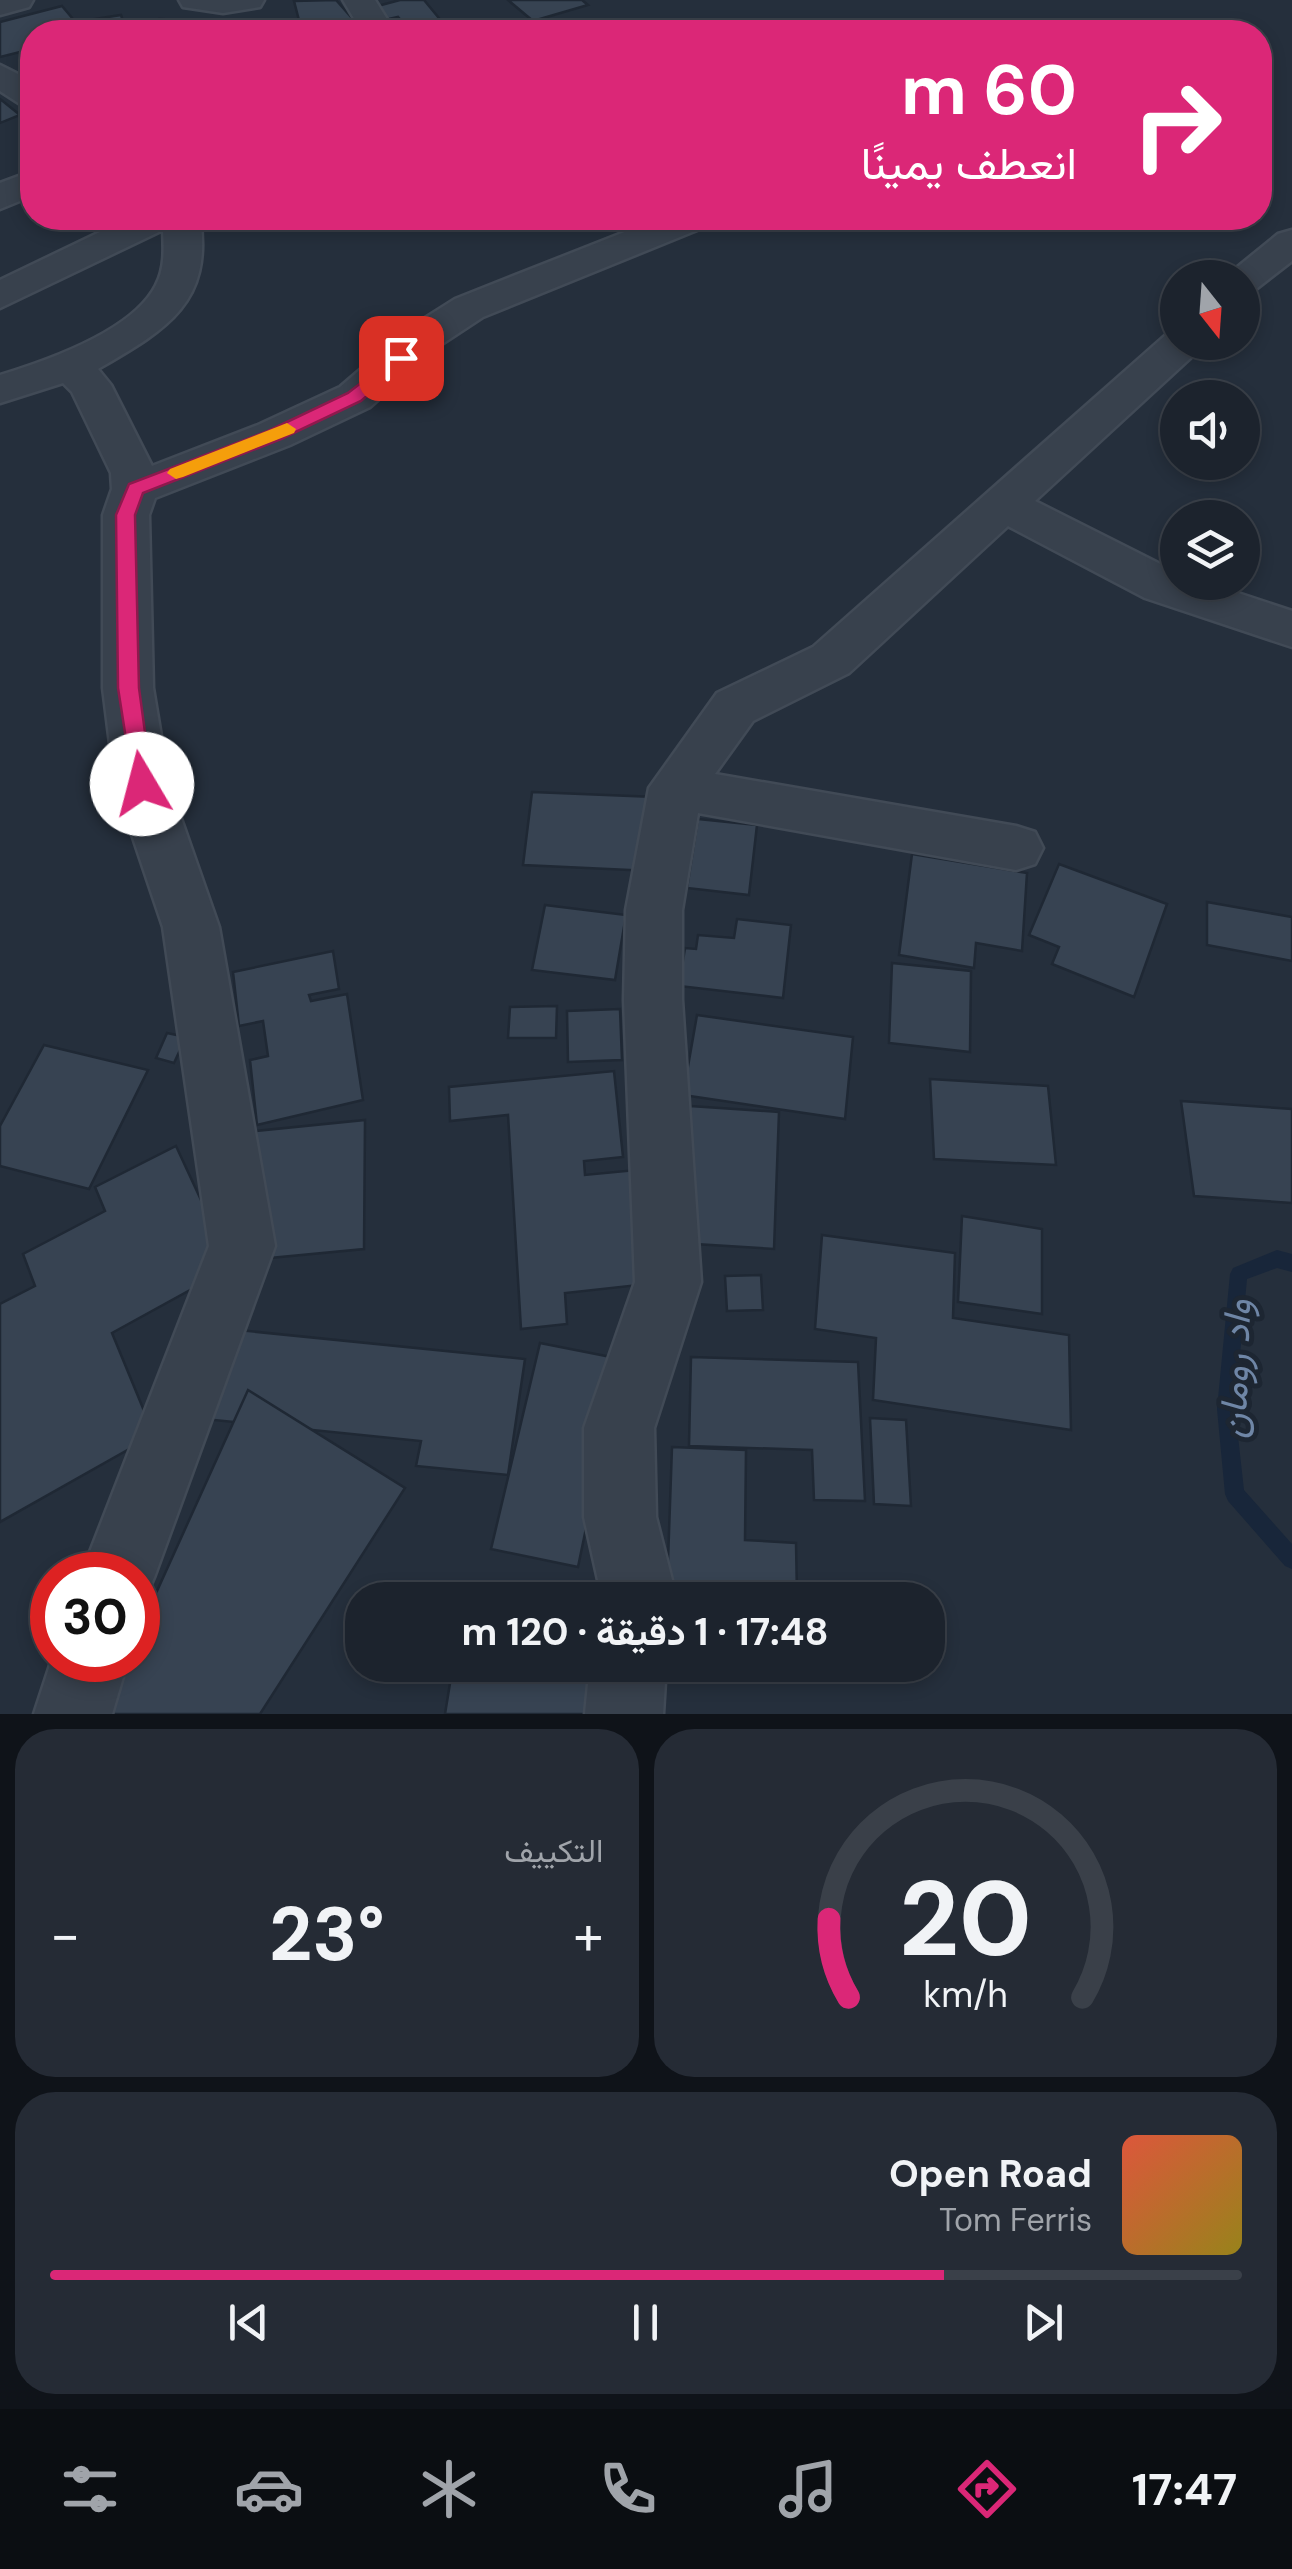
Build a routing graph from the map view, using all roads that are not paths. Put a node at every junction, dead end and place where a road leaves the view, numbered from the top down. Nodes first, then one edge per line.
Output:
1 (16, 0) edge
2 (248, 0) edge
3 (0, 5) edge
4 (195, 11) edge
5 (134, 230) edge
6 (182, 230) edge
7 (640, 230) edge
8 (1292, 242) edge
9 (1260, 267) edge
10 (0, 296) edge
11 (1163, 360) edge
12 (71, 367) junction
13 (0, 388) edge
14 (135, 489) junction
15 (1003, 504) junction
16 (1292, 629) edge
17 (676, 788) junction
18 (1016, 848) dead end
19 (127, 1552) edge
20 (635, 1582) edge
21 (83, 1682) edge
22 (627, 1682) edge
23 (73, 1714) edge
24 (624, 1714) edge

1 - 3 street
2 - 4 street
5 - 10 street
6 - 12 street
7 - 14 street
8 - 9 street
11 - 15 street
12 - 13 street
12 - 14 street
14 - 19 street
15 - 16 street
15 - 17 street
17 - 18 street
17 - 20 street
21 - 23 street
22 - 24 street

